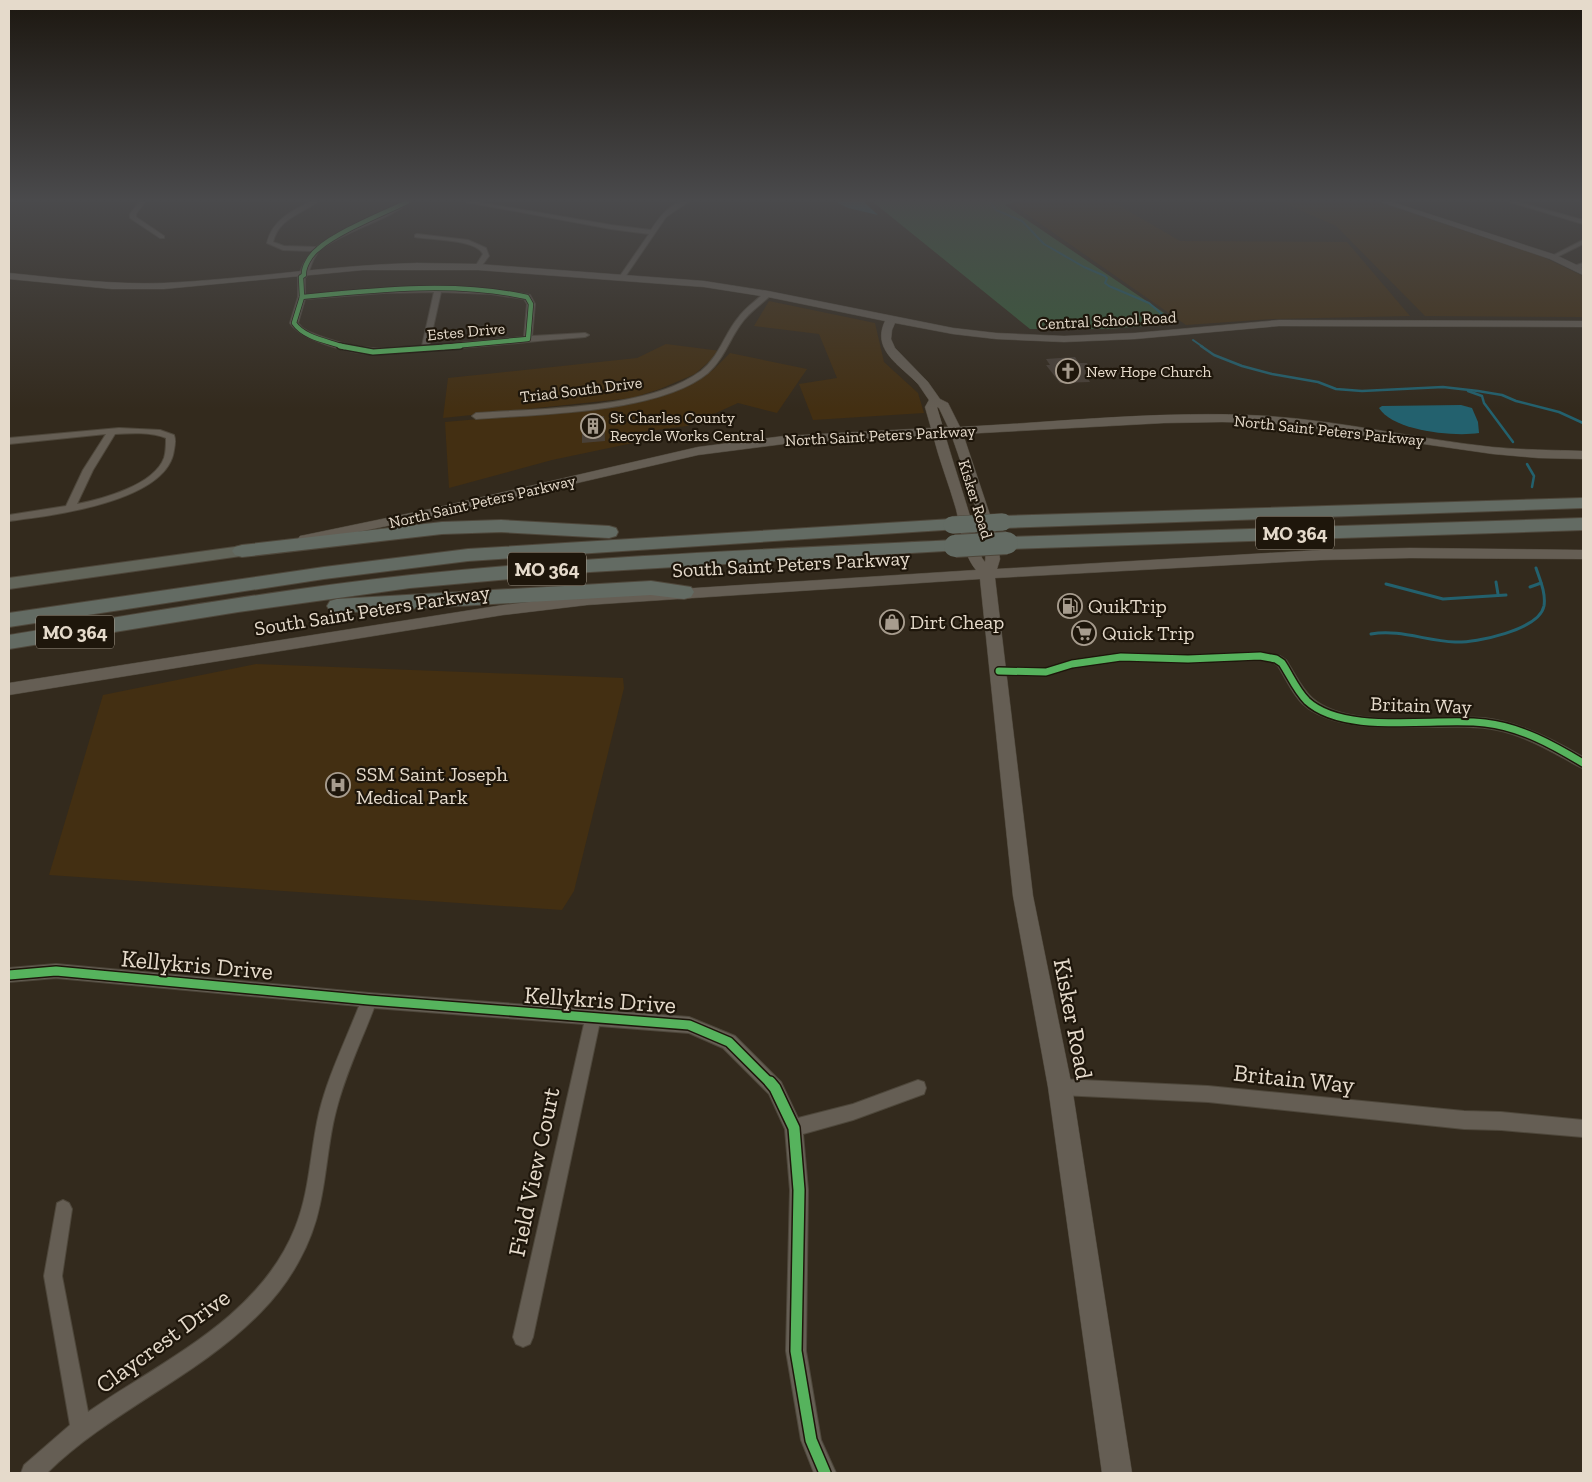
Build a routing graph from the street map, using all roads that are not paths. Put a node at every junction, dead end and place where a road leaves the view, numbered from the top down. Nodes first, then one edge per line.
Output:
1 (335, 271) edge
2 (545, 271) edge
3 (626, 271) edge
4 (304, 274) junction
5 (9, 276) edge
6 (623, 276) junction
7 (440, 288) junction
8 (768, 294) junction
9 (302, 297) junction
10 (891, 320) junction
11 (1583, 324) edge
12 (585, 335) dead end
13 (528, 338) junction
14 (425, 348) junction
15 (935, 400) junction
16 (476, 416) dead end
17 (954, 430) junction
18 (937, 431) junction
19 (112, 432) junction
20 (9, 441) edge
21 (1583, 455) edge
22 (1583, 494) edge
23 (1583, 502) edge
24 (71, 507) junction
25 (1476, 507) junction
26 (9, 518) edge
27 (1583, 524) edge
28 (786, 534) junction
29 (242, 551) junction
30 (1583, 554) edge
31 (987, 574) junction
32 (9, 584) edge
33 (684, 592) junction
34 (9, 620) edge
35 (141, 622) junction
36 (9, 642) edge
37 (999, 671) junction
38 (9, 689) edge
39 (1583, 763) edge
40 (9, 975) edge
41 (369, 1000) junction
42 (593, 1018) junction
43 (1060, 1087) junction
44 (918, 1088) dead end
45 (794, 1128) junction
46 (1583, 1129) edge
47 (63, 1209) dead end
48 (524, 1337) dead end
49 (82, 1428) junction
50 (32, 1473) edge
51 (825, 1473) edge
52 (1117, 1473) edge

1 - 4 main road, Central School Road
2 - 6 main road, Central School Road
3 - 6 street
4 - 5 main road, Central School Road
4 - 9 street, Estes Drive
6 - 8 main road, Central School Road
7 - 9 street, Estes Drive
7 - 13 street, Estes Drive
7 - 14 street
8 - 10 main road, Central School Road
8 - 16 street, Triad South Drive
9 - 14 street, Estes Drive
10 - 11 main road, Central School Road
10 - 15 main road, Kisker Road
12 - 13 street
13 - 14 street, Estes Drive
15 - 17 main road, Kisker Road
15 - 18 main road, Kisker Road
17 - 18 main road, North Saint Peters Parkway
17 - 21 main road, North Saint Peters Parkway
17 - 31 main road, Kisker Road
18 - 29 main road, North Saint Peters Parkway
18 - 31 main road, Kisker Road
19 - 20 street
19 - 24 street
19 - 24 street
22 - 25 highway
23 - 25 highway, MO 364
24 - 26 street
25 - 28 highway, MO 364, bridge
27 - 35 highway, MO 364, bridge
28 - 29 highway
28 - 34 highway, MO 364
29 - 32 main road, North Saint Peters Parkway
30 - 31 main road, South Saint Peters Parkway
31 - 33 main road, South Saint Peters Parkway
31 - 37 main road, Kisker Road
33 - 35 highway
33 - 38 main road, South Saint Peters Parkway
35 - 36 highway, MO 364
37 - 39 street, Britain Way
37 - 43 main road, Kisker Road
40 - 41 street, Kellykris Drive
41 - 42 street, Kellykris Drive
41 - 49 street, Claycrest Drive
42 - 45 street, Kellykris Drive
42 - 48 street, Field View Court
43 - 46 street, Britain Way
43 - 52 main road, Kisker Road
44 - 45 street
45 - 51 street, Kellykris Drive
47 - 49 street
49 - 50 street, Claycrest Drive

